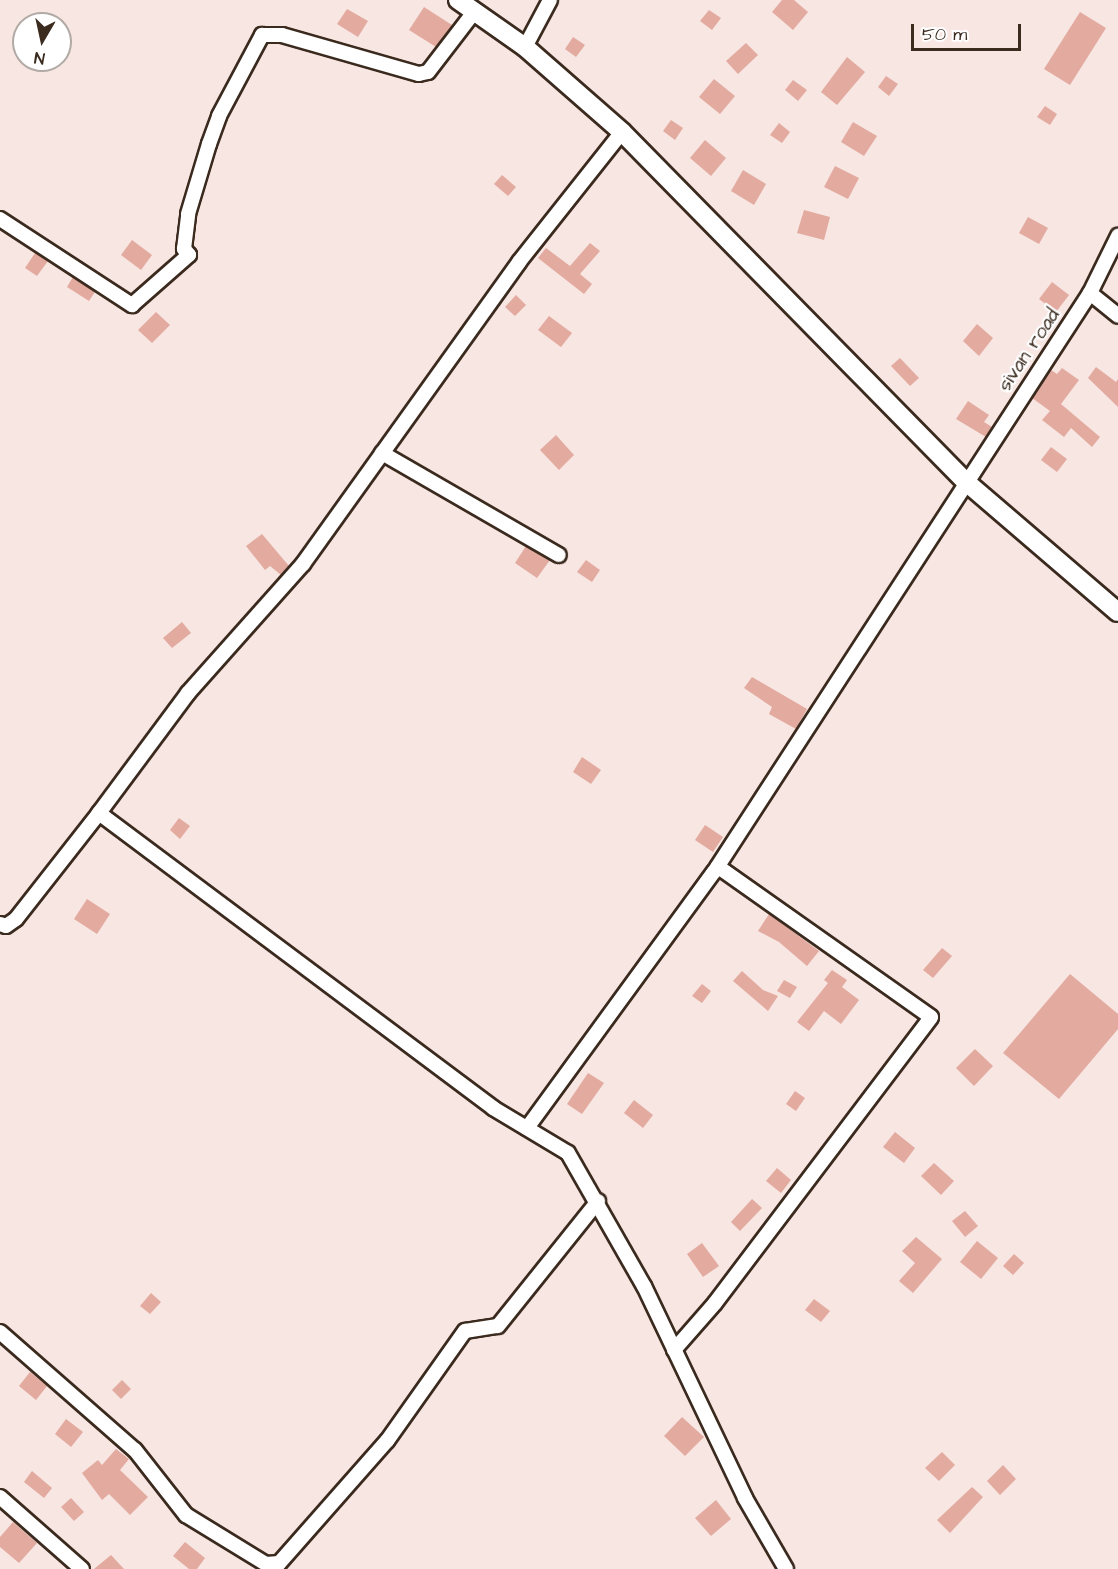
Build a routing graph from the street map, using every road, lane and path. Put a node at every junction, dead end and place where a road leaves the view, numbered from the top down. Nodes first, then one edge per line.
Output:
1 (458, 0) edge
2 (550, 0) edge
3 (474, 12) junction
4 (525, 47) junction
5 (622, 132) junction
6 (0, 219) edge
7 (1118, 236) edge
8 (1090, 293) junction
9 (1118, 316) edge
10 (382, 453) junction
11 (965, 481) junction
12 (559, 555) dead end
13 (1118, 612) edge
14 (99, 813) junction
15 (718, 867) junction
16 (0, 924) edge
17 (527, 1128) junction
18 (598, 1202) junction
19 (0, 1332) edge
20 (674, 1350) junction
21 (0, 1497) edge
22 (277, 1566) edge
23 (82, 1569) edge
24 (786, 1569) edge

1 - 3 street
2 - 4 street
3 - 4 street
3 - 6 street
4 - 5 street
5 - 10 street
5 - 11 street
7 - 8 street, sivan road
8 - 9 street
8 - 11 street, sivan road
10 - 12 street
10 - 14 street
11 - 13 street
11 - 15 street, sivan road
14 - 16 street
14 - 17 street
15 - 17 street, sivan road
15 - 20 street
17 - 18 street
18 - 20 street
18 - 22 street
19 - 22 street
20 - 24 street
21 - 23 street

